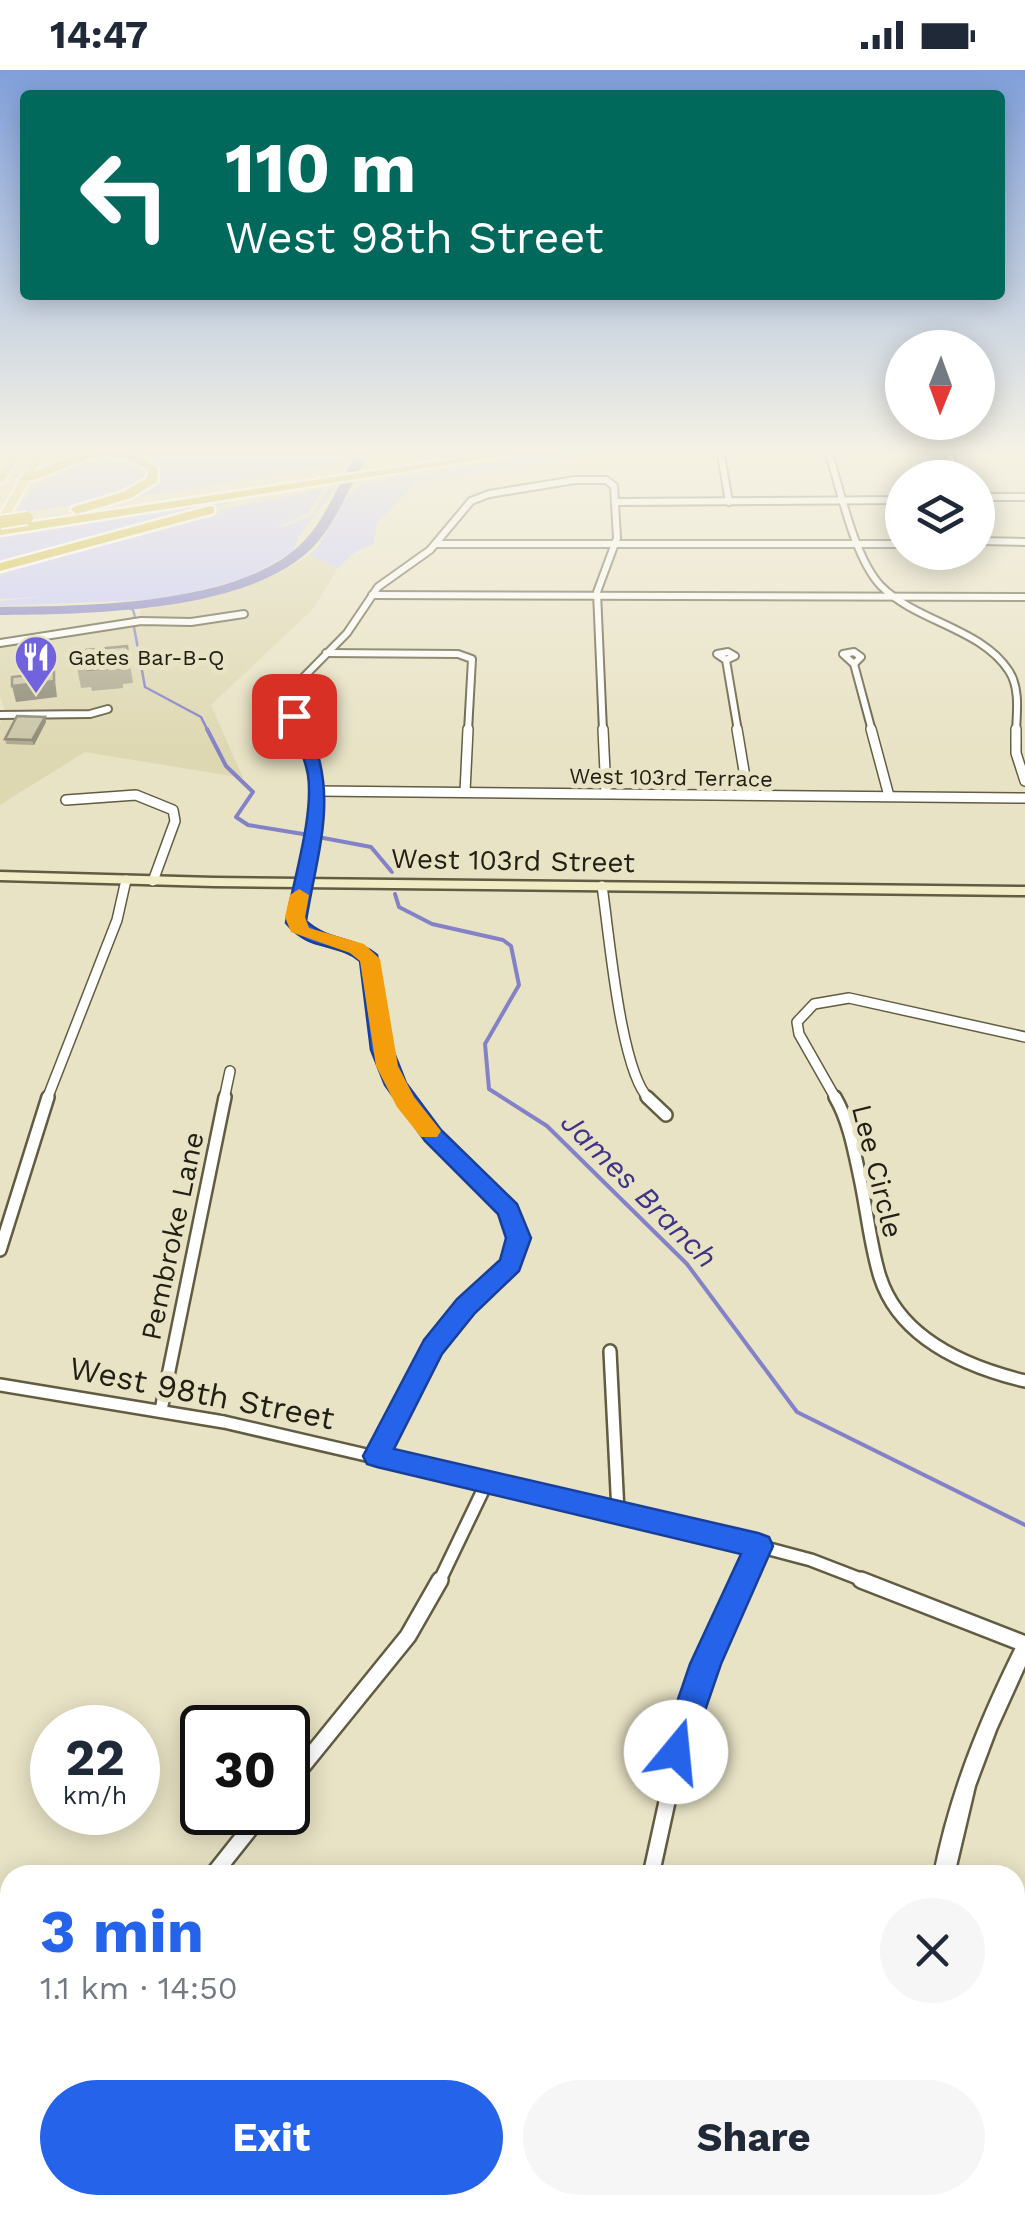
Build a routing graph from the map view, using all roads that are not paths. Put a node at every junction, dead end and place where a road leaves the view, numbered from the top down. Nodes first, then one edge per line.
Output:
1 (67, 550) edge
2 (428, 550) edge
3 (613, 550) edge
4 (863, 550) edge
5 (0, 570) edge
6 (372, 596) junction
7 (1025, 596) edge
8 (598, 597) junction
9 (897, 599) junction
10 (244, 614) dead end
11 (0, 643) edge
12 (326, 653) junction
13 (726, 660) dead end
14 (854, 664) dead end
15 (108, 709) dead end
16 (0, 715) edge
17 (1025, 780) edge
18 (317, 791) junction
19 (465, 792) junction
20 (606, 793) junction
21 (748, 795) junction
22 (889, 796) junction
23 (1025, 798) edge
24 (66, 800) dead end
25 (0, 876) edge
26 (126, 880) junction
27 (154, 881) junction
28 (302, 883) junction
29 (602, 886) junction
30 (1025, 890) edge
31 (1025, 1037) edge
32 (230, 1071) dead end
33 (666, 1115) dead end
34 (0, 1250) edge
35 (610, 1351) dead end
36 (1025, 1380) edge
37 (0, 1385) edge
38 (161, 1410) junction
39 (377, 1456) junction
40 (487, 1482) junction
41 (618, 1512) junction
42 (758, 1546) junction
43 (1025, 1646) edge
44 (310, 1757) edge
45 (244, 1835) edge
46 (220, 1865) edge
47 (652, 1865) edge
48 (946, 1865) edge

1 - 5 highway
2 - 6 street
3 - 8 street
4 - 9 street
6 - 8 street
6 - 12 street
7 - 9 street
8 - 9 street
8 - 20 street
9 - 17 street
10 - 11 street
12 - 18 street
12 - 19 street
13 - 21 street
14 - 22 street
15 - 16 street
18 - 19 street, West 103rd Terrace
18 - 28 street
19 - 20 street, West 103rd Terrace
20 - 21 street, West 103rd Terrace
21 - 22 street, West 103rd Terrace
22 - 23 street, West 103rd Terrace
24 - 27 street
25 - 26 main road, West 103rd Street
26 - 27 main road, West 103rd Street
26 - 34 street
27 - 28 main road, West 103rd Street
28 - 29 main road, West 103rd Street
28 - 39 street
29 - 30 main road, West 103rd Street
29 - 33 street
31 - 36 street, Lee Circle
32 - 38 street, Pembroke Lane
35 - 41 street
37 - 38 street, West 98th Street
38 - 39 street, West 98th Street
39 - 40 street, West 98th Street
40 - 41 street, West 98th Street
40 - 44 street
41 - 42 street, West 98th Street
42 - 43 street, West 98th Street
42 - 47 street
43 - 48 street
45 - 46 street

